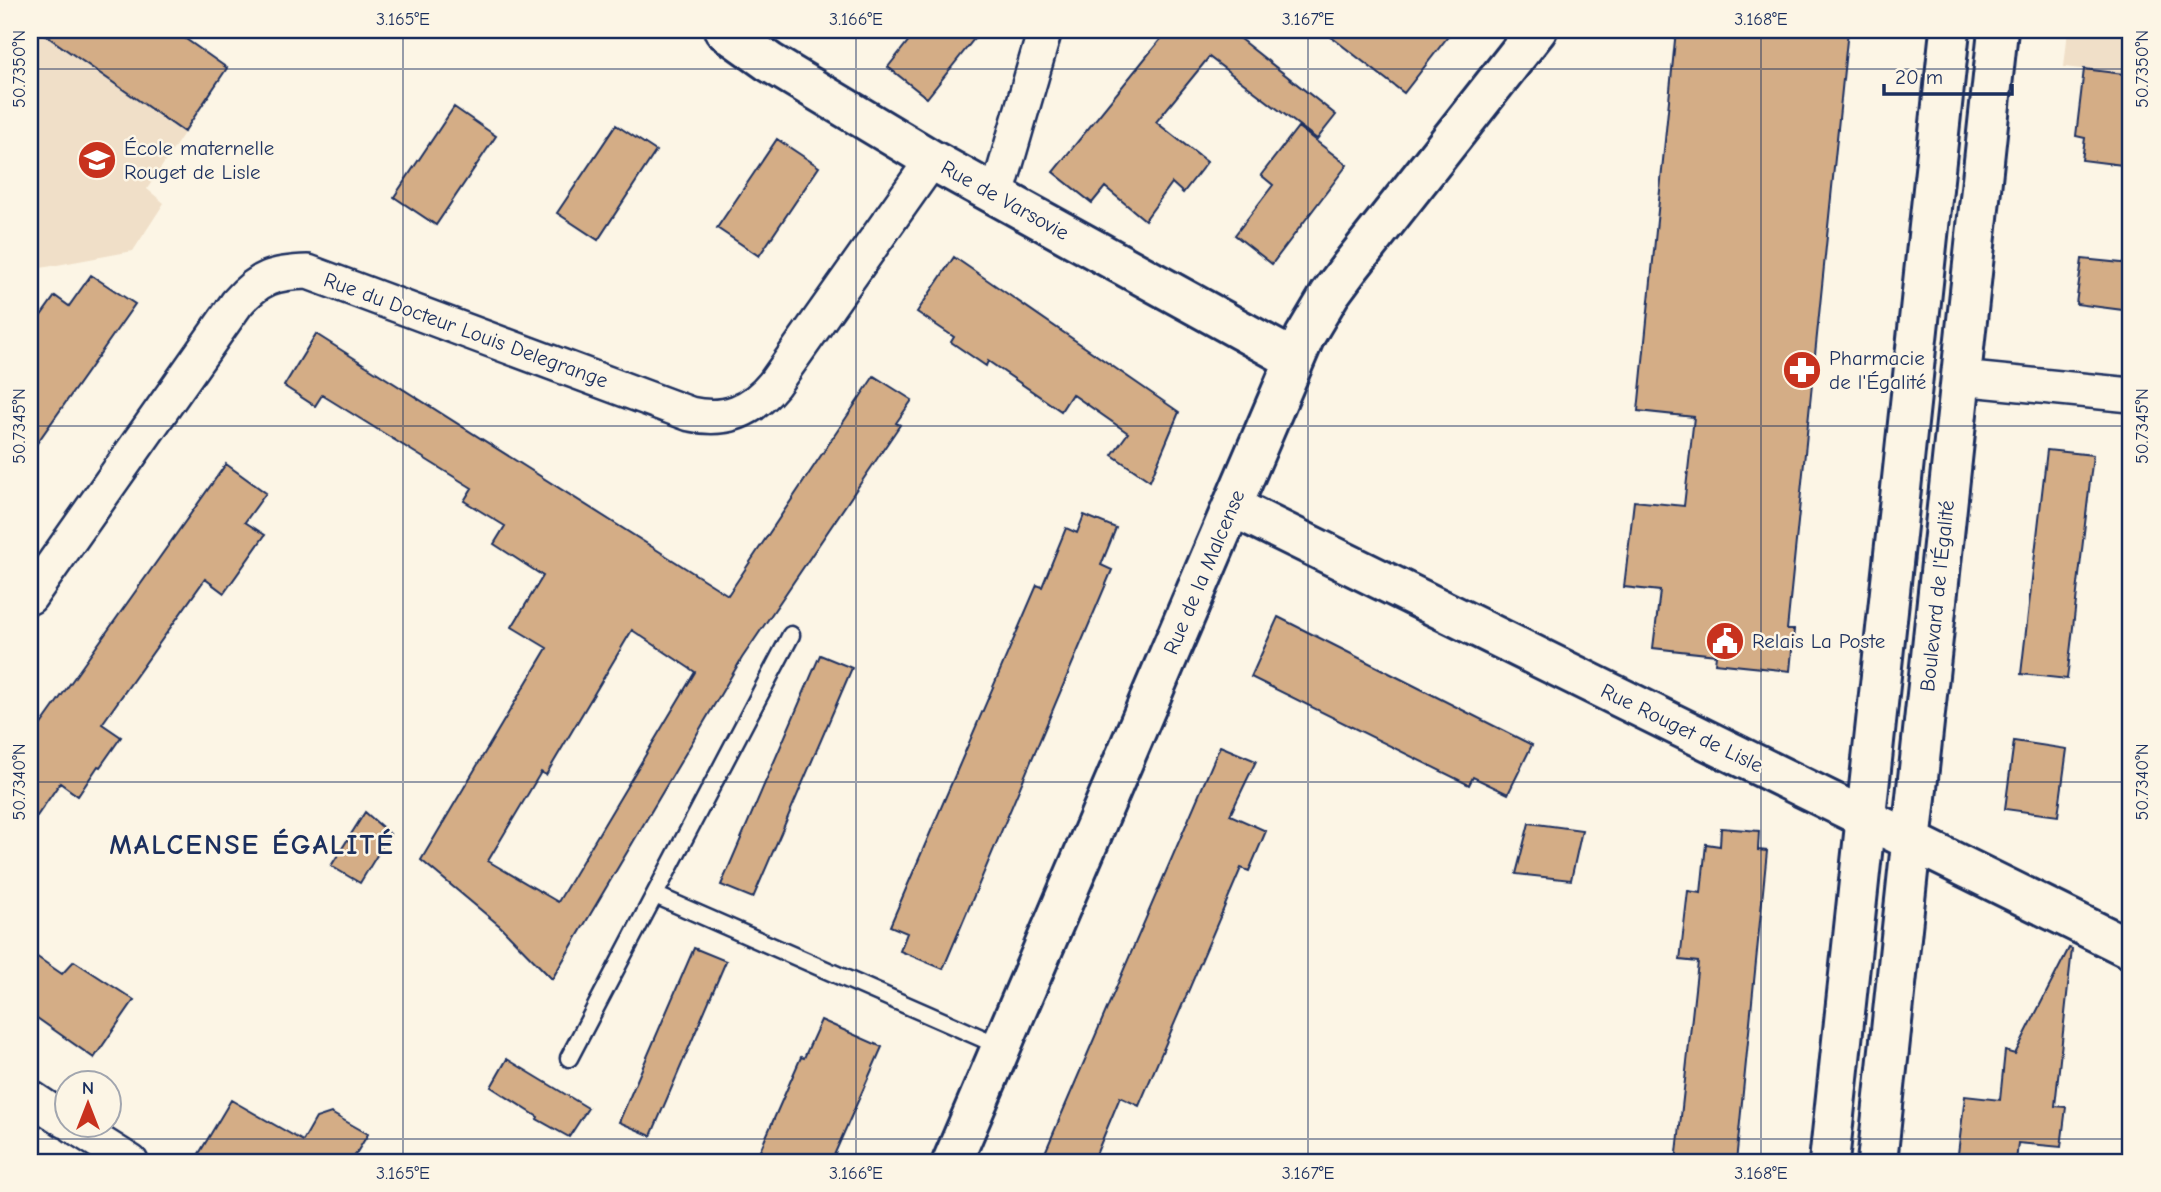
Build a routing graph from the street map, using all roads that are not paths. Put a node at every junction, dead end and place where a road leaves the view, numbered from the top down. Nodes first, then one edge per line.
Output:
1 (724, 30) edge
2 (1045, 30) edge
3 (1537, 30) edge
4 (1950, 30) edge
5 (1998, 30) edge
6 (932, 160) junction
7 (997, 195) junction
8 (1293, 359) junction
9 (1960, 378) junction
10 (2131, 396) edge
11 (1233, 507) junction
12 (30, 597) edge
13 (791, 635) dead end
14 (1866, 818) junction
15 (1912, 841) junction
16 (655, 895) junction
17 (2131, 949) edge
18 (1002, 1047) junction
19 (569, 1058) dead end
20 (30, 1097) edge
21 (52, 1112) edge
22 (97, 1140) edge
23 (131, 1162) edge
24 (952, 1162) edge
25 (1829, 1162) edge
26 (1877, 1162) edge

1 - 6 street, Rue de Varsovie
2 - 7 street
3 - 8 street, Rue de la Malcense
4 - 14 street
5 - 9 street, Boulevard de l'Égalité
6 - 7 street, Rue de Varsovie
6 - 12 street, Rue du Docteur Louis Delegrange
7 - 8 street, Rue de Varsovie
8 - 11 street, Rue de la Malcense
9 - 10 street
9 - 15 street, Boulevard de l'Égalité
11 - 14 street, Rue Rouget de Lisle
11 - 18 street, Rue de la Malcense
13 - 16 lane
14 - 15 street, Rue Rouget de Lisle
14 - 25 street
15 - 17 street, Rue Rouget de Lisle
15 - 26 street, Boulevard de l'Égalité
16 - 18 lane
16 - 19 lane
18 - 24 street, Rue de la Malcense
20 - 21 street
22 - 23 street

